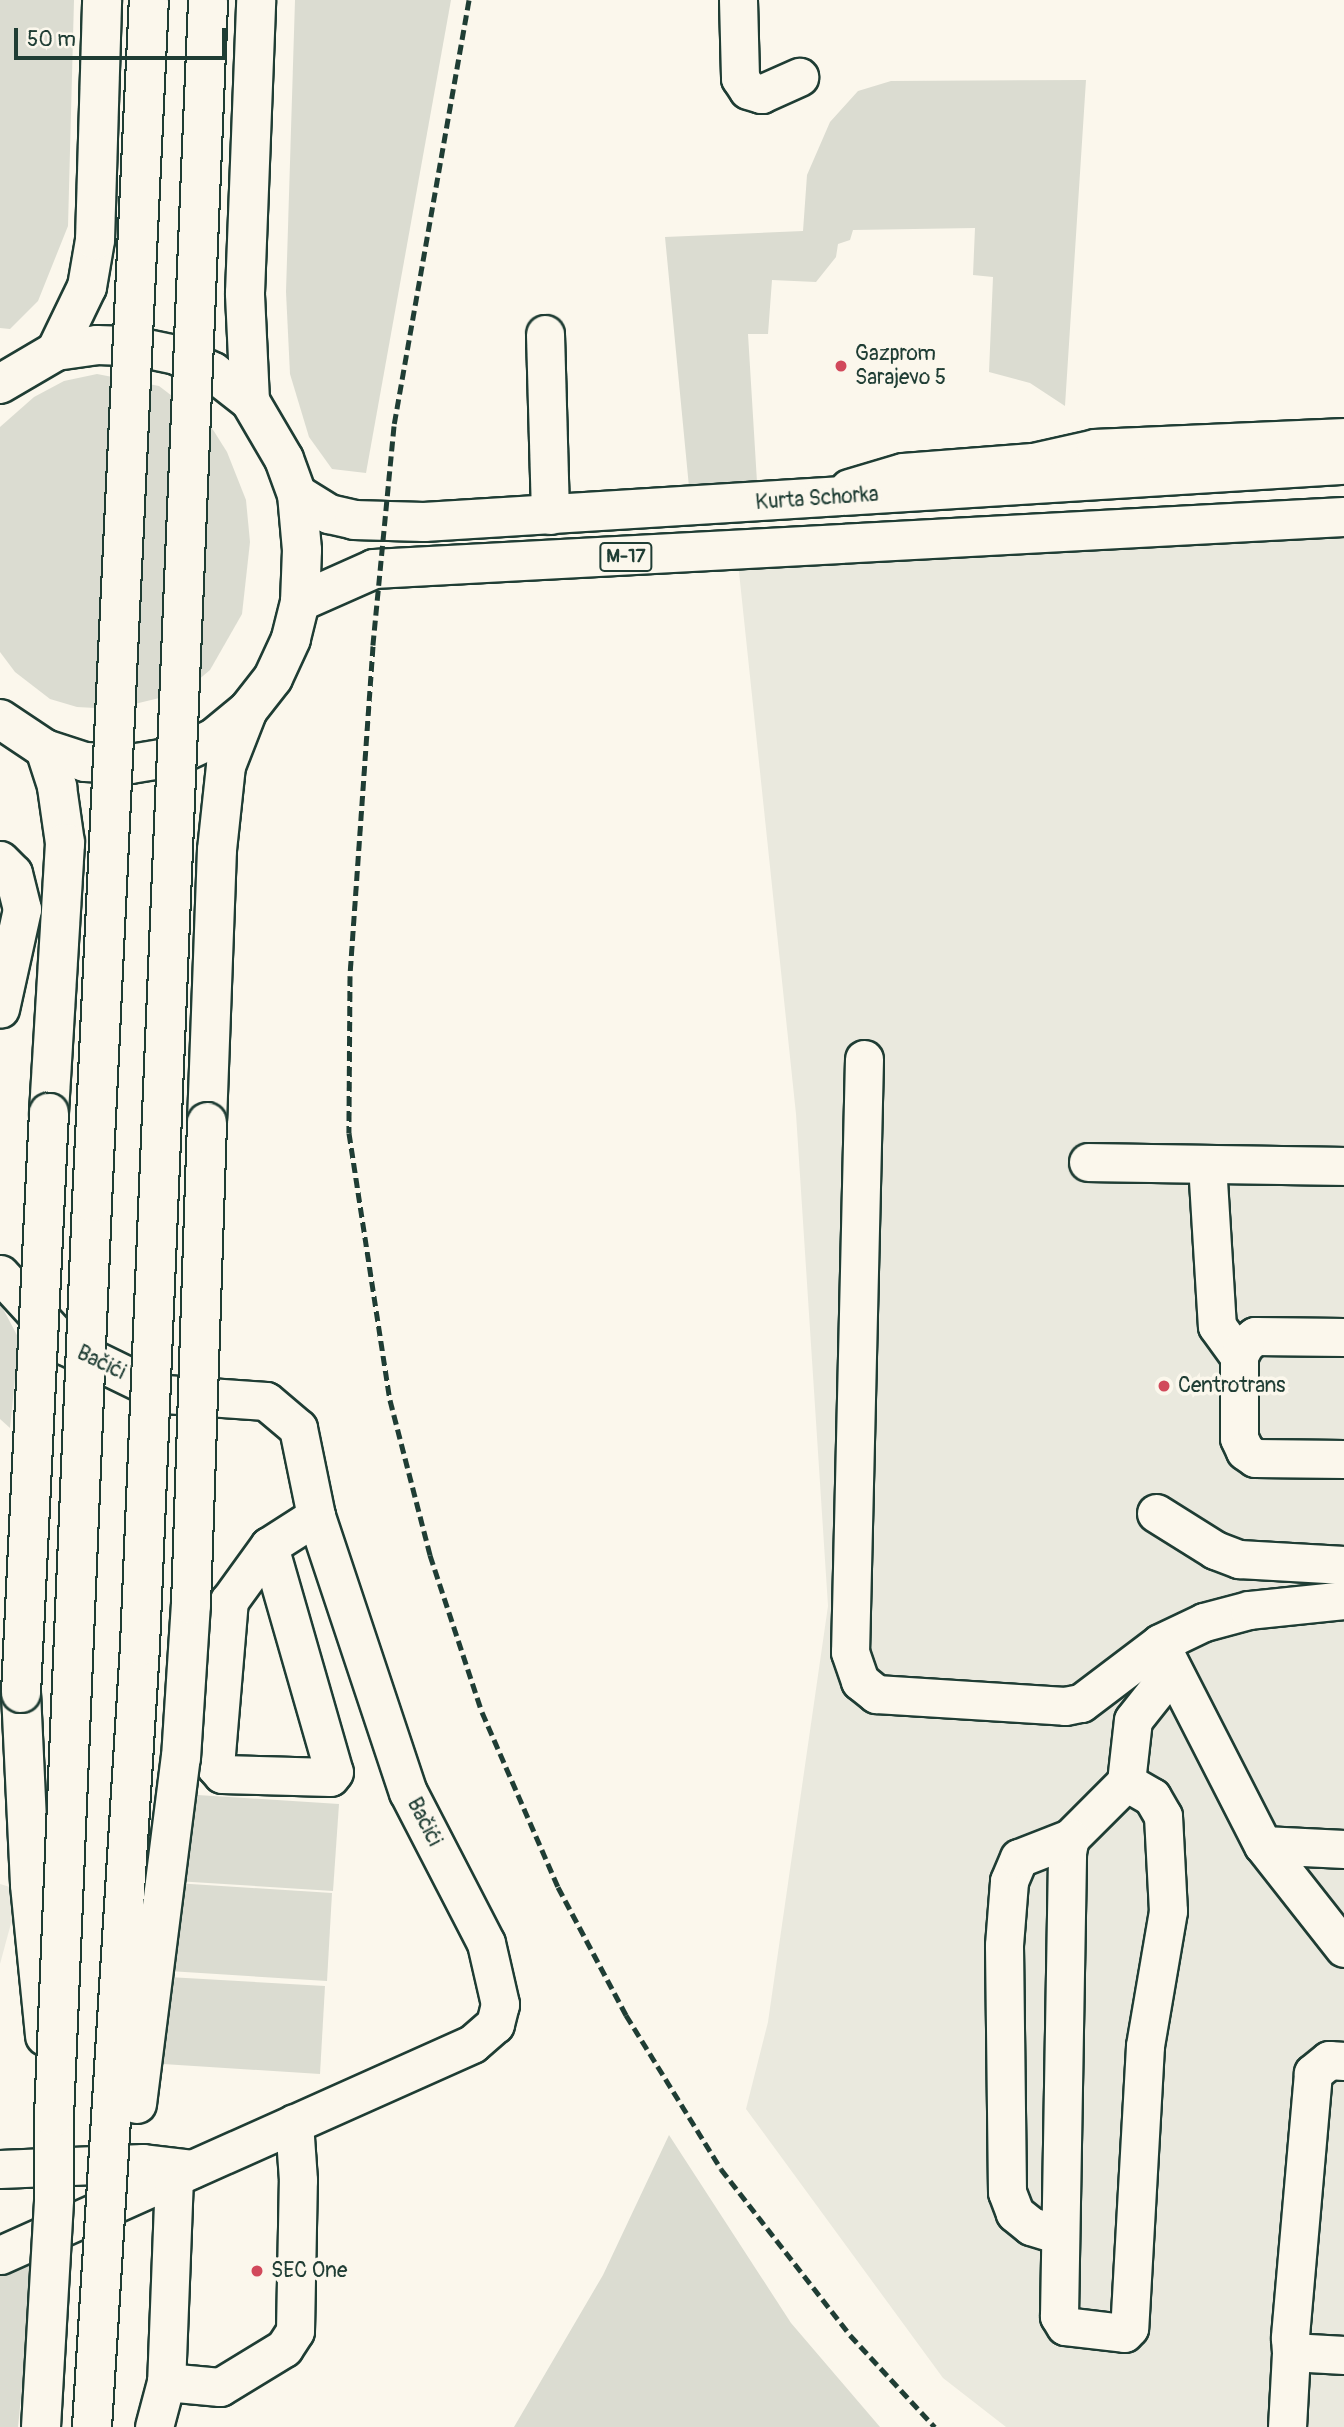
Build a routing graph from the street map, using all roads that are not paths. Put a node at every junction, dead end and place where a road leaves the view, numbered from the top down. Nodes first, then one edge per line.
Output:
1 (102, 0) edge
2 (149, 0) edge
3 (208, 0) edge
4 (256, 0) edge
5 (738, 0) edge
6 (799, 78) dead end
7 (545, 334) dead end
8 (56, 351) junction
9 (5, 374) edge
10 (250, 401) junction
11 (1344, 437) edge
12 (1344, 465) edge
13 (297, 494) junction
14 (807, 500) junction
15 (551, 515) junction
16 (1344, 517) edge
17 (300, 602) junction
18 (248, 710) junction
19 (2, 722) edge
20 (45, 749) junction
21 (0, 860) edge
22 (0, 1009) edge
23 (864, 1059) dead end
24 (1088, 1162) dead end
25 (1207, 1164) junction
26 (1344, 1166) edge
27 (0, 1273) edge
28 (1344, 1337) edge
29 (1239, 1356) junction
30 (1344, 1459) edge
31 (1156, 1513) dead end
32 (316, 1516) junction
33 (269, 1546) junction
34 (1344, 1565) edge
35 (1344, 1600) edge
36 (1165, 1658) junction
37 (1126, 1782) junction
38 (1070, 1838) junction
39 (1263, 1845) junction
40 (1344, 1849) edge
41 (1344, 1948) edge
42 (1344, 2061) edge
43 (54, 2117) junction
44 (294, 2123) junction
45 (0, 2169) edge
46 (183, 2173) junction
47 (1060, 2235) junction
48 (0, 2255) edge
49 (1291, 2352) junction
50 (1344, 2355) edge
51 (166, 2382) junction
52 (41, 2427) edge
53 (92, 2427) edge
54 (113, 2427) edge
55 (155, 2427) edge
56 (1287, 2427) edge

1 - 8 main road
2 - 43 main road, bridge
3 - 53 main road, bridge
4 - 10 main road
5 - 6 street
7 - 15 street
8 - 9 main road
8 - 10 main road
10 - 13 main road
11 - 14 street
12 - 14 main road, Kurta Schorka / M-17
13 - 15 main road, Kurta Schorka / M-17
13 - 17 main road
14 - 15 main road, Kurta Schorka / M-17
16 - 17 main road, M-17
17 - 18 main road
18 - 20 main road
18 - 54 main road, bridge
19 - 20 main road
20 - 43 main road, bridge
21 - 22 street
23 - 36 street
24 - 25 street
25 - 26 street
25 - 29 street
27 - 32 street, Bačići
28 - 29 street
29 - 30 street
31 - 34 street
32 - 33 street
32 - 44 street, Bačići
33 - 33 street
35 - 36 street
36 - 37 street
36 - 39 street
37 - 38 street
37 - 47 street
38 - 47 street
38 - 47 street
39 - 40 street
39 - 41 street
42 - 49 street
43 - 52 main road, bridge
44 - 46 street, Bačići
44 - 51 street
45 - 46 street
46 - 48 street, Bačići
46 - 51 street
49 - 50 street
49 - 56 street
51 - 55 street

